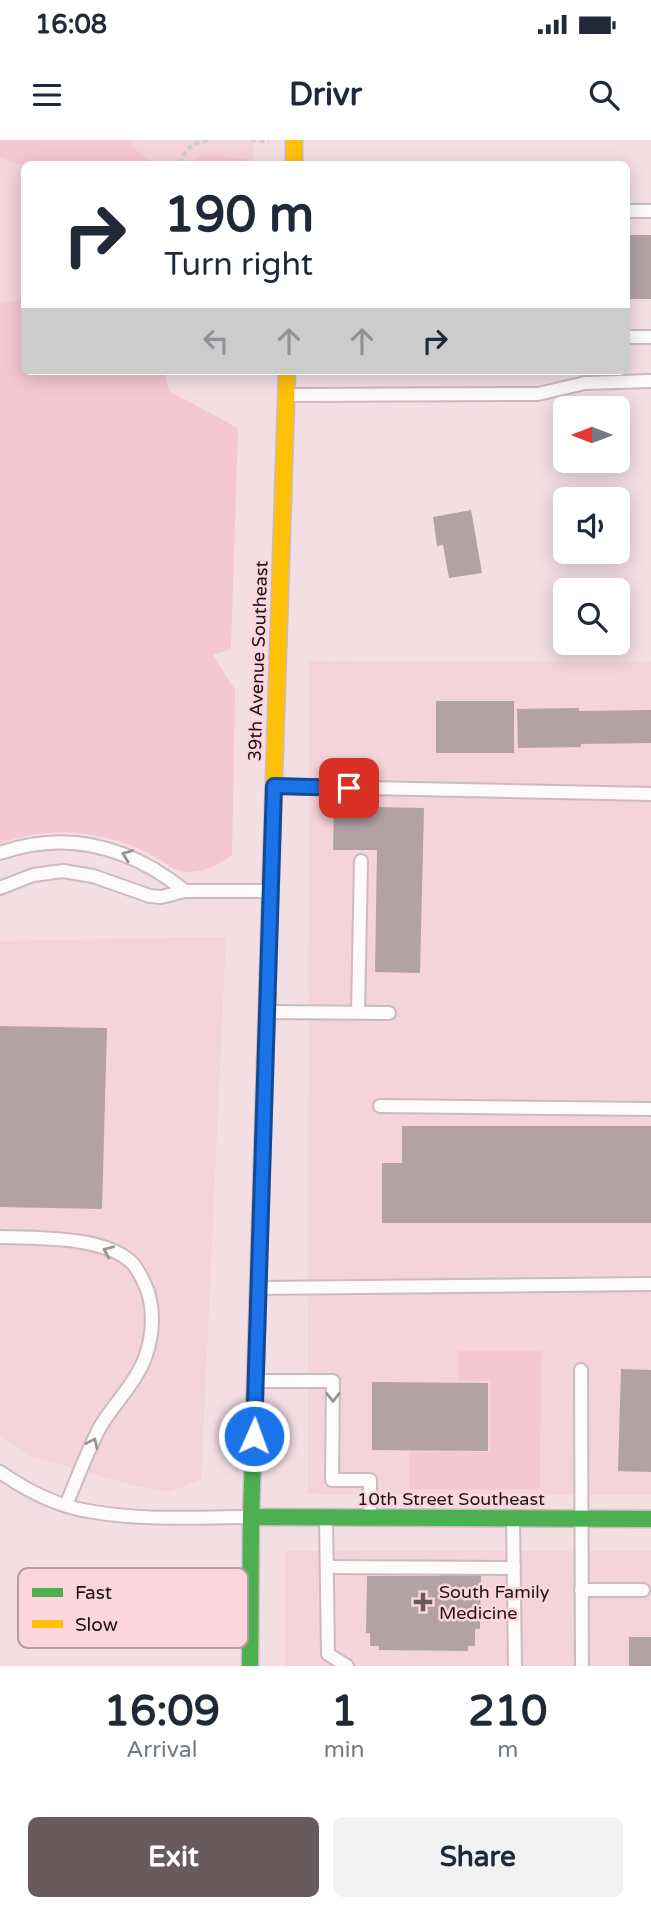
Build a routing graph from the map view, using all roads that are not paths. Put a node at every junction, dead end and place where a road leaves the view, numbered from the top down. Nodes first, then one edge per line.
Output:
1 (295, 140) edge
2 (294, 161) edge
3 (630, 211) edge
4 (651, 211) edge
5 (630, 337) edge
6 (651, 337) edge
7 (287, 375) edge
8 (651, 382) edge
9 (286, 395) junction
10 (274, 786) junction
11 (651, 794) edge
12 (0, 853) edge
13 (361, 861) dead end
14 (0, 888) edge
15 (185, 891) junction
16 (269, 891) junction
17 (267, 1012) junction
18 (358, 1012) junction
19 (389, 1013) dead end
20 (380, 1106) dead end
21 (651, 1109) edge
22 (0, 1237) edge
23 (651, 1284) edge
24 (258, 1288) junction
25 (581, 1370) dead end
26 (255, 1381) junction
27 (0, 1472) edge
28 (65, 1505) junction
29 (251, 1517) junction
30 (326, 1517) junction
31 (370, 1517) junction
32 (513, 1518) junction
33 (580, 1518) junction
34 (651, 1518) edge
35 (327, 1567) junction
36 (514, 1568) junction
37 (581, 1590) junction
38 (643, 1590) dead end
39 (250, 1666) edge
40 (347, 1666) edge
41 (515, 1666) edge
42 (582, 1666) edge

1 - 2 main road
3 - 4 lane
5 - 6 lane
7 - 9 main road, 39th Avenue Southeast
8 - 9 lane
9 - 10 main road, 39th Avenue Southeast
10 - 11 lane
10 - 16 main road, 39th Avenue Southeast
15 -> 12 lane
13 - 18 lane
14 - 15 lane
15 - 16 lane
16 - 17 main road, 39th Avenue Southeast
17 - 18 lane
17 - 24 main road, 39th Avenue Southeast
18 - 19 lane
20 - 21 lane
28 -> 22 lane
23 - 24 lane
24 - 26 main road, 39th Avenue Southeast
25 - 33 lane
26 - 29 main road, 39th Avenue Southeast
26 -> 31 lane
27 - 28 lane
28 - 29 lane
29 - 30 main road, 10th Street Southeast
29 - 39 main road, 39th Avenue Southeast
30 - 31 main road, 10th Street Southeast
30 - 35 lane
31 - 32 main road, 10th Street Southeast
32 - 33 main road, 10th Street Southeast
32 - 36 lane
33 - 34 main road, 10th Street Southeast
33 - 37 lane
35 - 36 lane
35 - 40 lane
36 - 41 lane
37 - 38 lane
37 - 42 lane

